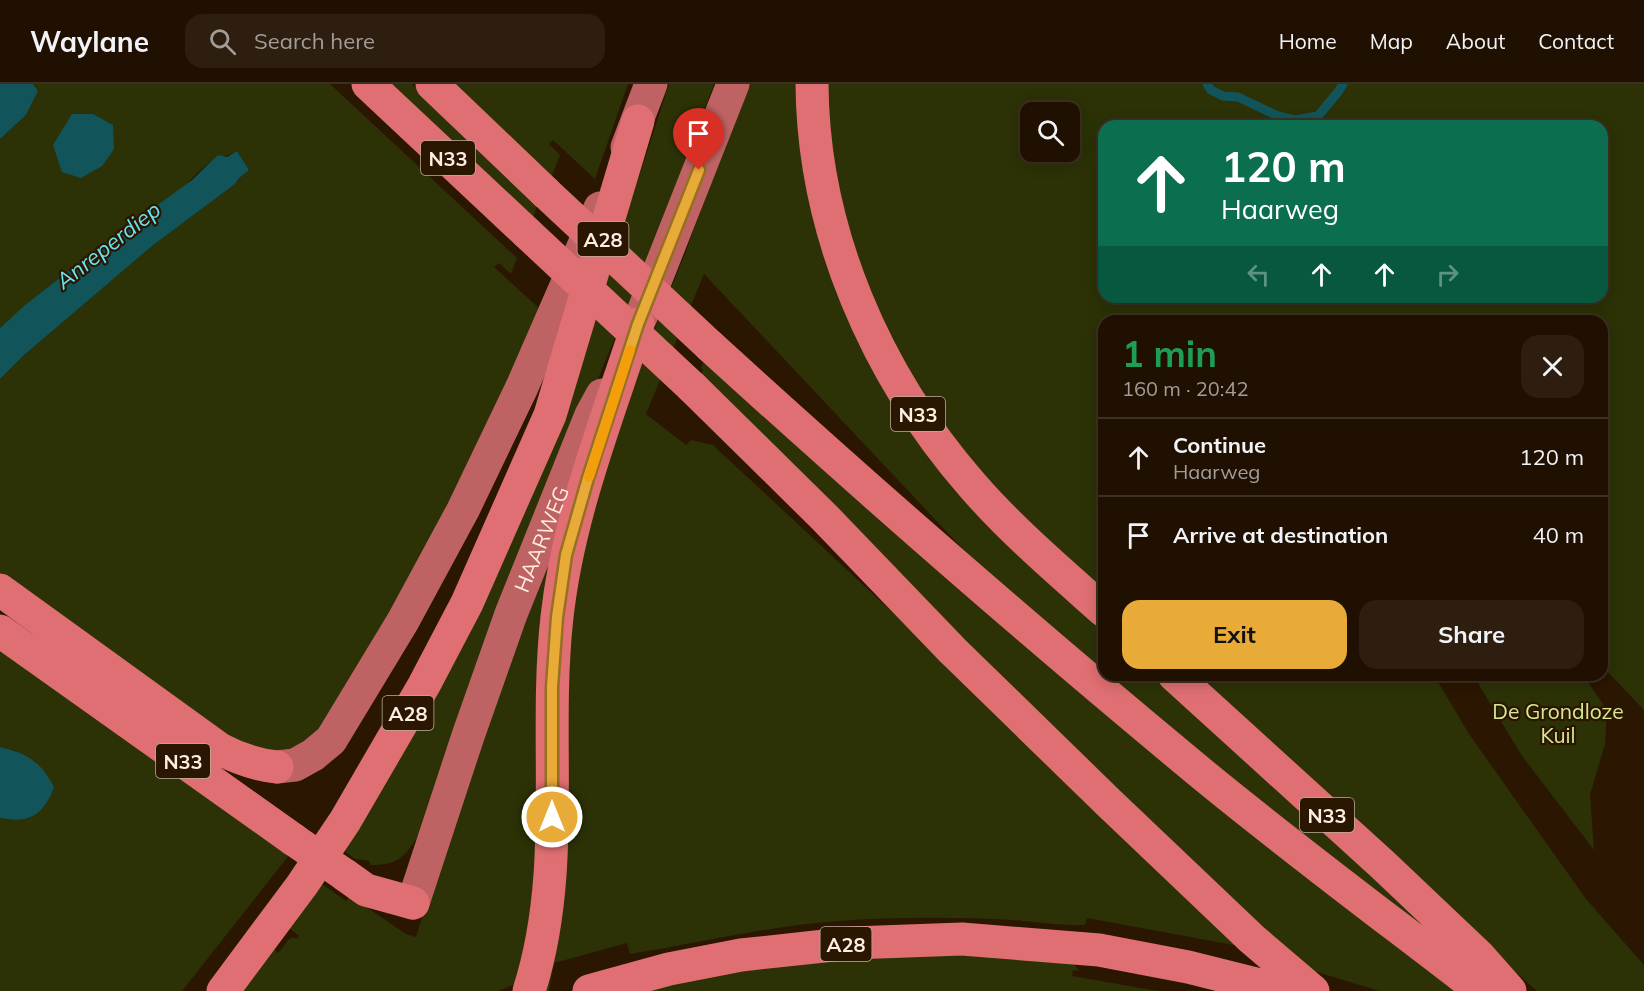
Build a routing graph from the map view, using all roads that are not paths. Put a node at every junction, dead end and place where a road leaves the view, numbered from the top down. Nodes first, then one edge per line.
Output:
1 (368, 84) edge
2 (432, 84) edge
3 (651, 84) edge
4 (733, 84) edge
5 (812, 84) edge
6 (638, 121) junction
7 (638, 324) junction
8 (0, 590) edge
9 (1098, 606) edge
10 (0, 631) edge
11 (1180, 681) edge
12 (277, 767) joint
13 (413, 903) joint
14 (593, 990) edge
15 (223, 991) edge
16 (529, 991) edge
17 (1284, 991) edge
18 (1313, 991) edge
19 (1481, 991) edge
20 (1510, 991) edge

1 - 18 highway, N33, bridge
2 - 19 highway, N33, bridge
3 - 6 main road
4 - 7 main road, HAARWEG
5 - 9 highway, N33
6 - 12 main road
6 - 15 highway, A28
7 - 13 main road, HAARWEG
7 - 16 highway
8 - 12 highway, N33
10 - 13 highway, N33, bridge
11 - 20 highway, N33
14 - 17 highway, A28

